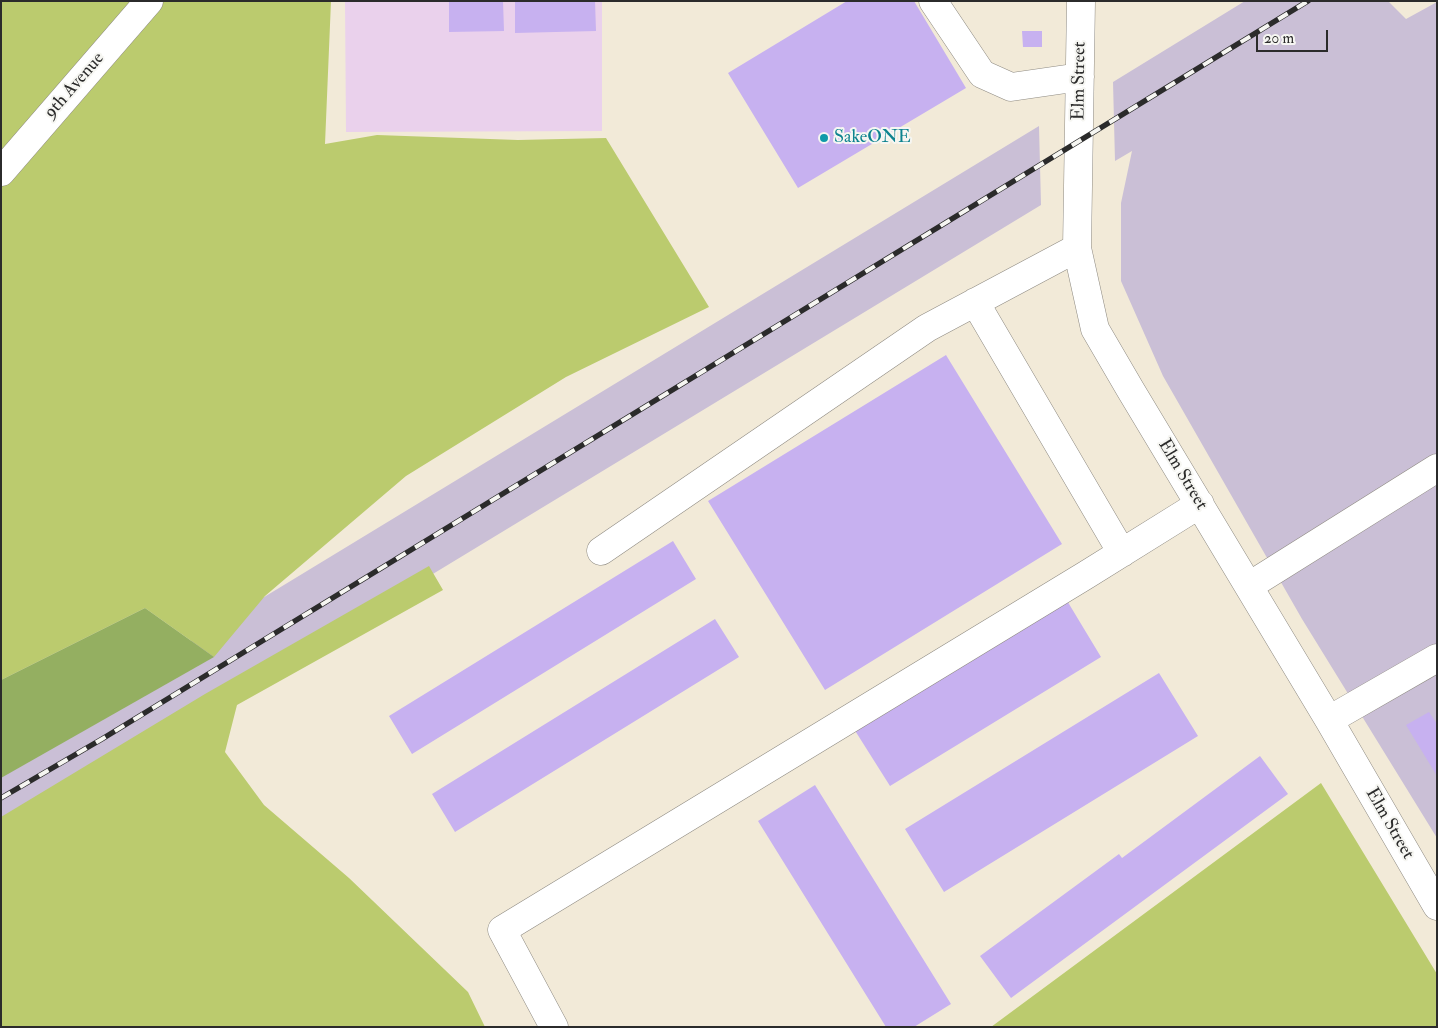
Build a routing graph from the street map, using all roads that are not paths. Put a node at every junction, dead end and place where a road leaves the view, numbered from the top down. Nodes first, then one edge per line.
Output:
1 (149, 1) edge
2 (933, 1) edge
3 (1081, 1) edge
4 (1080, 77) junction
5 (1, 172) edge
6 (1077, 248) junction
7 (975, 302) junction
8 (1437, 468) edge
9 (1200, 504) junction
10 (601, 551) dead end
11 (1122, 553) junction
12 (1249, 586) junction
13 (1437, 658) edge
14 (1329, 720) junction
15 (1437, 906) edge
16 (554, 1027) edge

1 - 5 street, 9th Avenue
2 - 4 street
3 - 4 street, Elm Street
4 - 6 street, Elm Street
6 - 7 street
6 - 9 street, Elm Street
7 - 10 street
7 - 11 street
8 - 12 street
9 - 11 street
9 - 12 street, Elm Street
11 - 16 street
12 - 14 street, Elm Street
13 - 14 street
14 - 15 street, Elm Street

